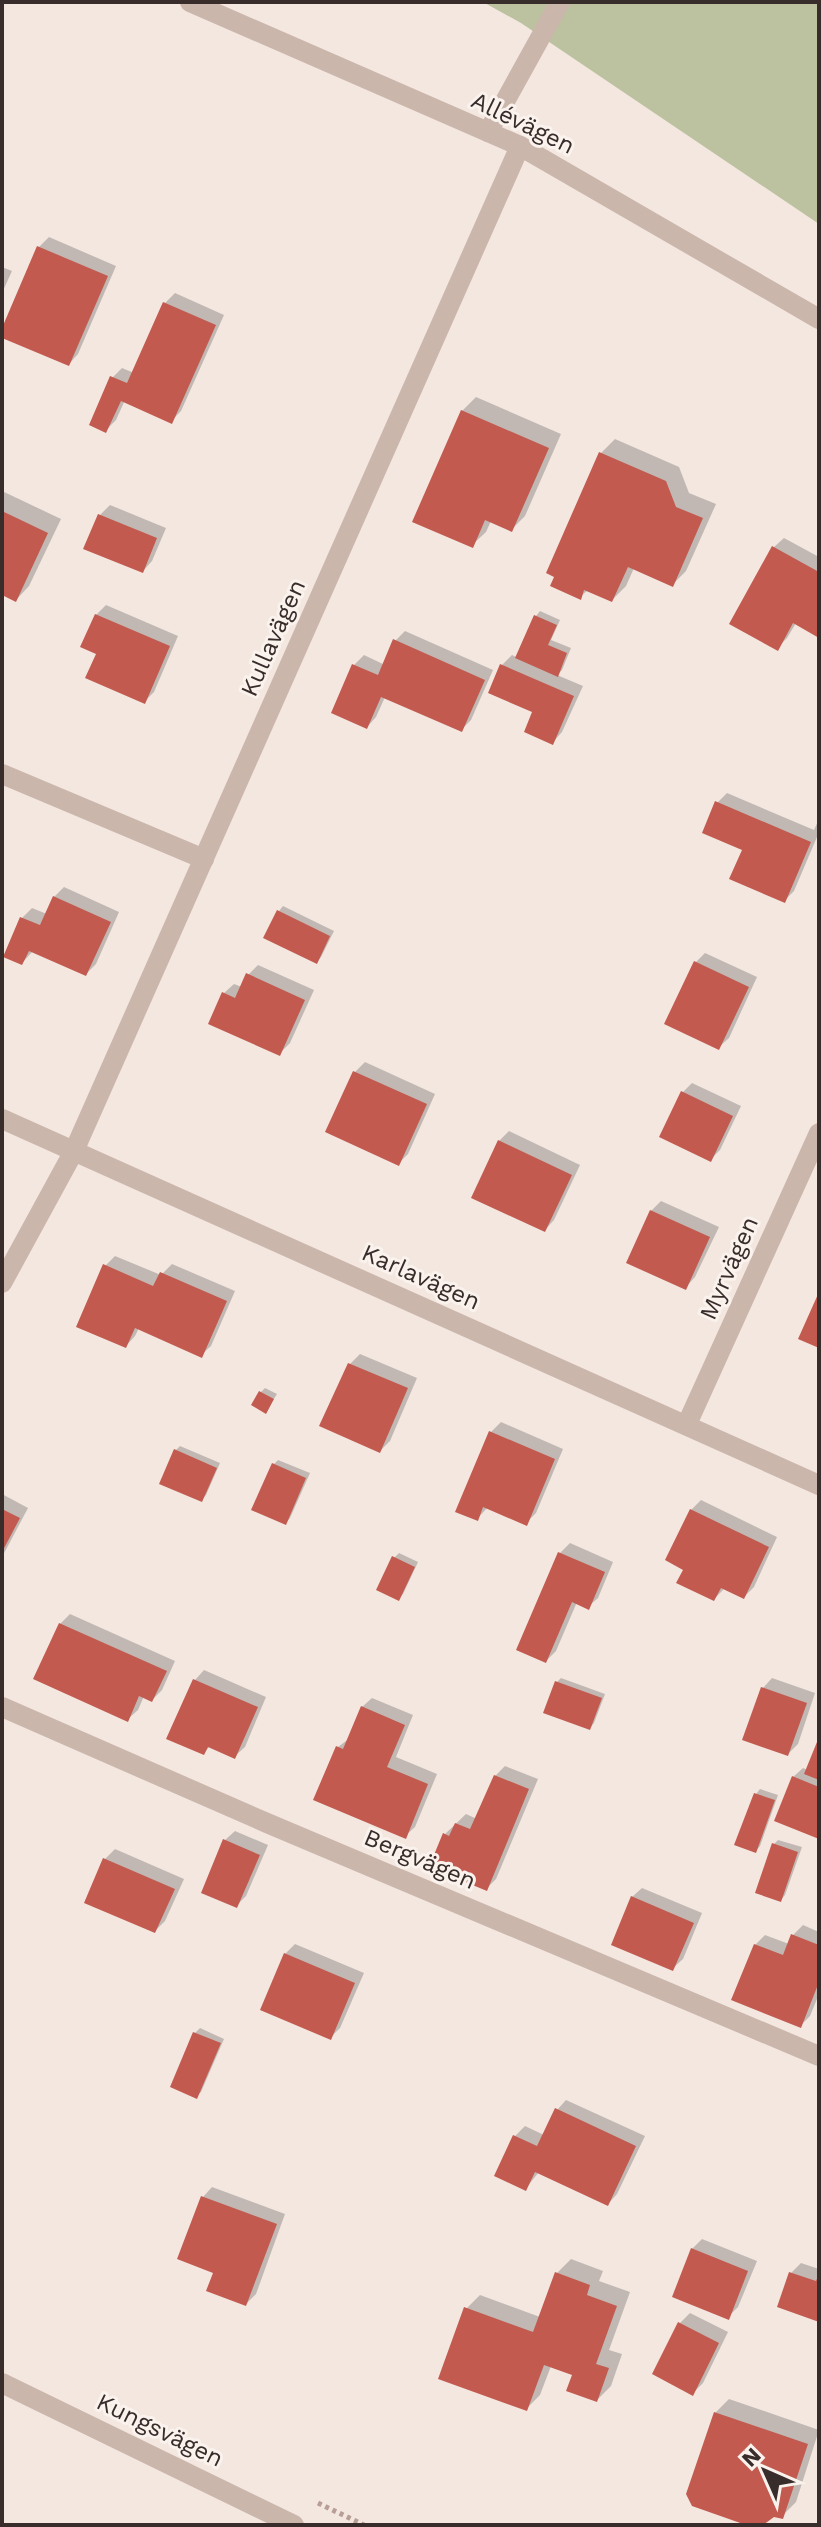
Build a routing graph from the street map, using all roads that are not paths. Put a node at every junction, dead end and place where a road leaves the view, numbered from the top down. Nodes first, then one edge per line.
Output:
1 (190, 2) edge
2 (560, 2) edge
3 (488, 132) junction
4 (520, 146) junction
5 (819, 319) edge
6 (2, 774) edge
7 (204, 859) junction
8 (2, 1119) edge
9 (819, 1133) edge
10 (74, 1151) junction
11 (2, 1283) edge
12 (687, 1424) junction
13 (819, 1485) edge
14 (2, 1707) edge
15 (819, 2056) edge
16 (2, 2383) edge
17 (294, 2525) edge

1 - 3 street, Allévägen
2 - 3 street
3 - 4 street, Allévägen
4 - 5 street, Allévägen
4 - 7 street, Kullavägen
6 - 7 street
7 - 10 street, Kullavägen
8 - 10 street, Karlavägen
9 - 12 street, Myrvägen
10 - 11 street
10 - 12 street, Karlavägen
12 - 13 street, Karlavägen
14 - 15 street, Bergvägen
16 - 17 street, Kungsvägen

